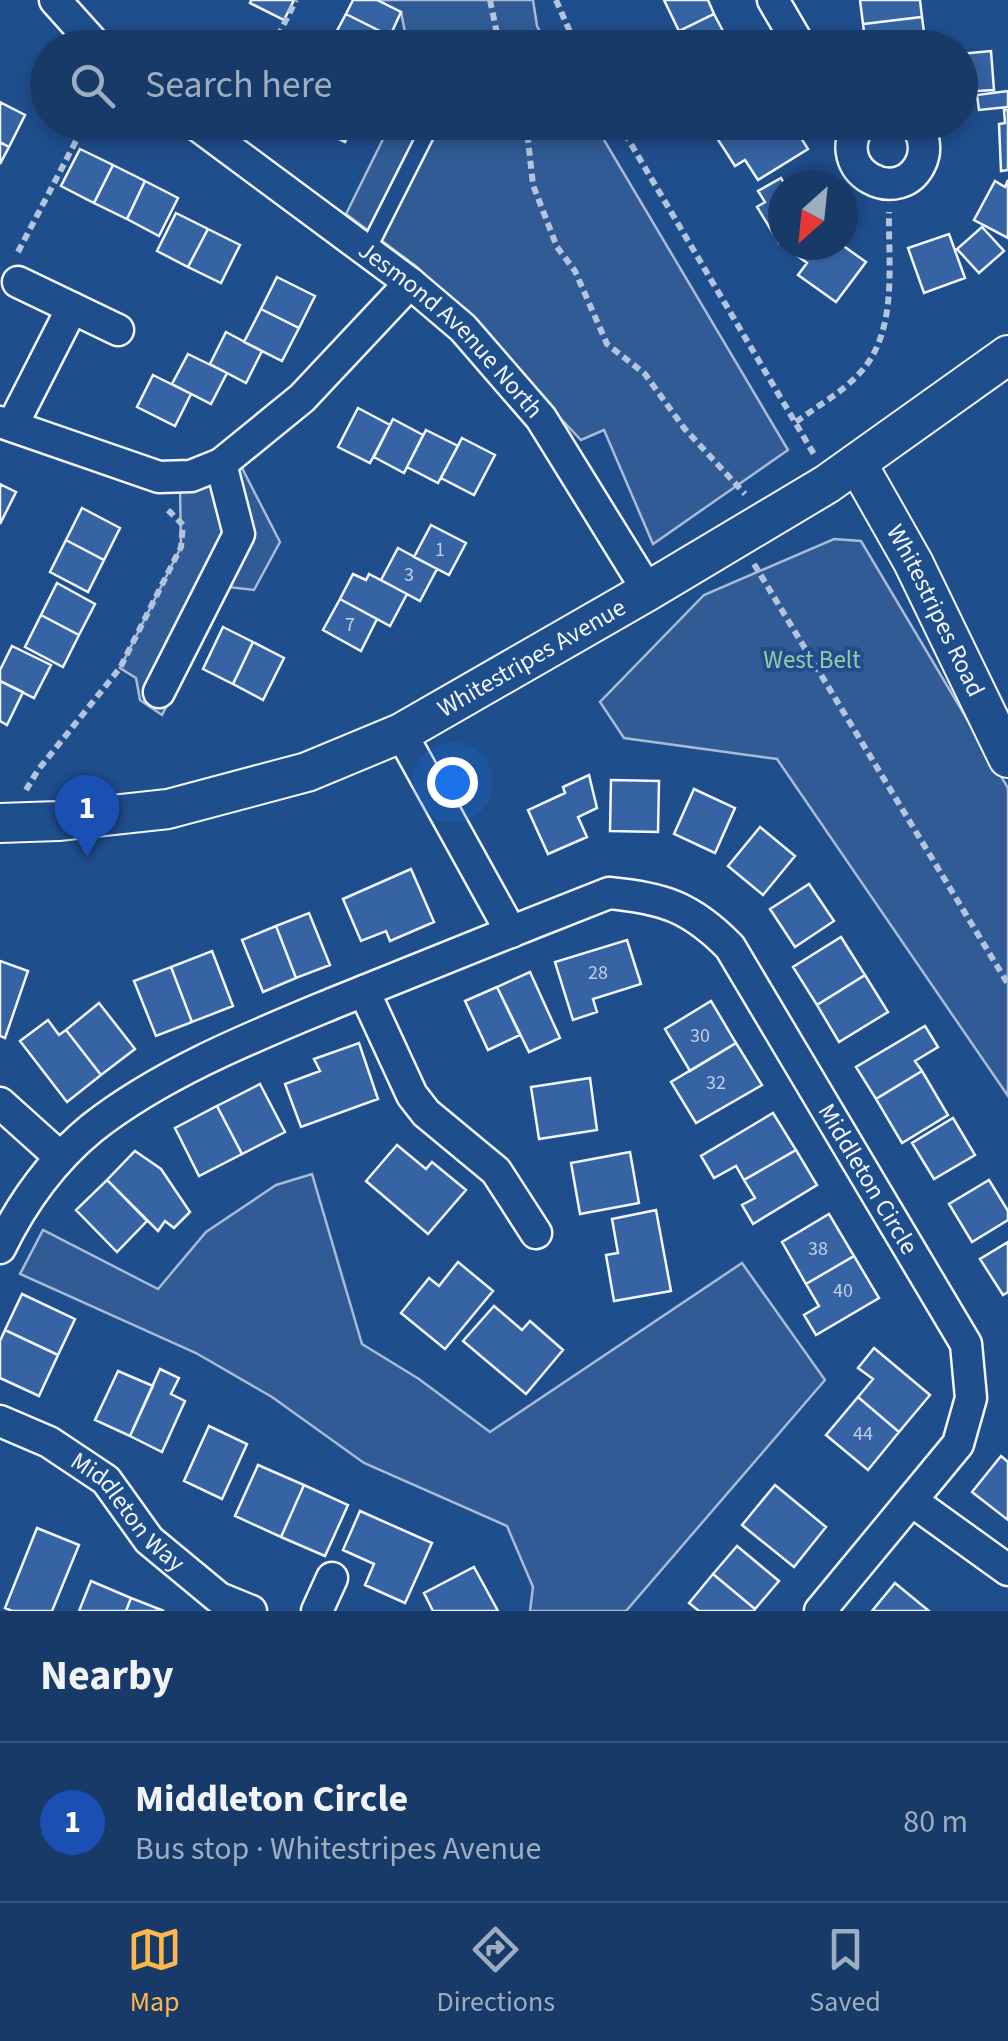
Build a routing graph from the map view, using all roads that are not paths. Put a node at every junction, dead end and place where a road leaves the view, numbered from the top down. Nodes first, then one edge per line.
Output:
1 (55, 0) edge
2 (773, 0) edge
3 (82, 30) edge
4 (791, 30) edge
5 (217, 140) edge
6 (423, 140) edge
7 (853, 140) edge
8 (923, 140) edge
9 (366, 253) junction
10 (16, 271) road end
11 (410, 284) junction
12 (72, 308) junction
13 (118, 330) dead end
14 (1008, 355) edge
15 (6, 424) edge
16 (220, 464) junction
17 (825, 467) junction
18 (648, 592) junction
19 (159, 692) dead end
20 (401, 733) junction
21 (1008, 758) edge
22 (3, 823) edge
23 (511, 932) junction
24 (364, 991) junction
25 (0, 1103) edge
26 (60, 1157) junction
27 (536, 1233) dead end
28 (0, 1248) edge
29 (0, 1421) edge
30 (912, 1501) junction
31 (1008, 1570) edge
32 (332, 1578) dead end
33 (251, 1611) edge
34 (317, 1611) edge
35 (820, 1611) edge

1 - 3 street
2 - 4 street
5 - 9 street, Jesmond Avenue North
6 - 9 lane
7 - 8 street
9 - 11 street, Jesmond Avenue North
10 - 12 street
11 - 16 street
11 - 18 street, Jesmond Avenue North
12 - 13 street
12 - 15 street
14 - 17 street, Whitestripes Avenue
15 - 16 street
16 - 19 street
17 - 18 street, Whitestripes Avenue
17 - 21 street, Whitestripes Road
18 - 20 street, Whitestripes Avenue
20 - 22 street, Whitestripes Avenue
20 - 23 street
23 - 24 street, Middleton Circle
23 - 30 street, Middleton Circle
24 - 26 street, Middleton Circle
24 - 27 street
25 - 26 street
26 - 28 street, Middleton Circle
29 - 33 street, Middleton Way
30 - 31 street
30 - 35 street, Middleton Circle
32 - 34 street

